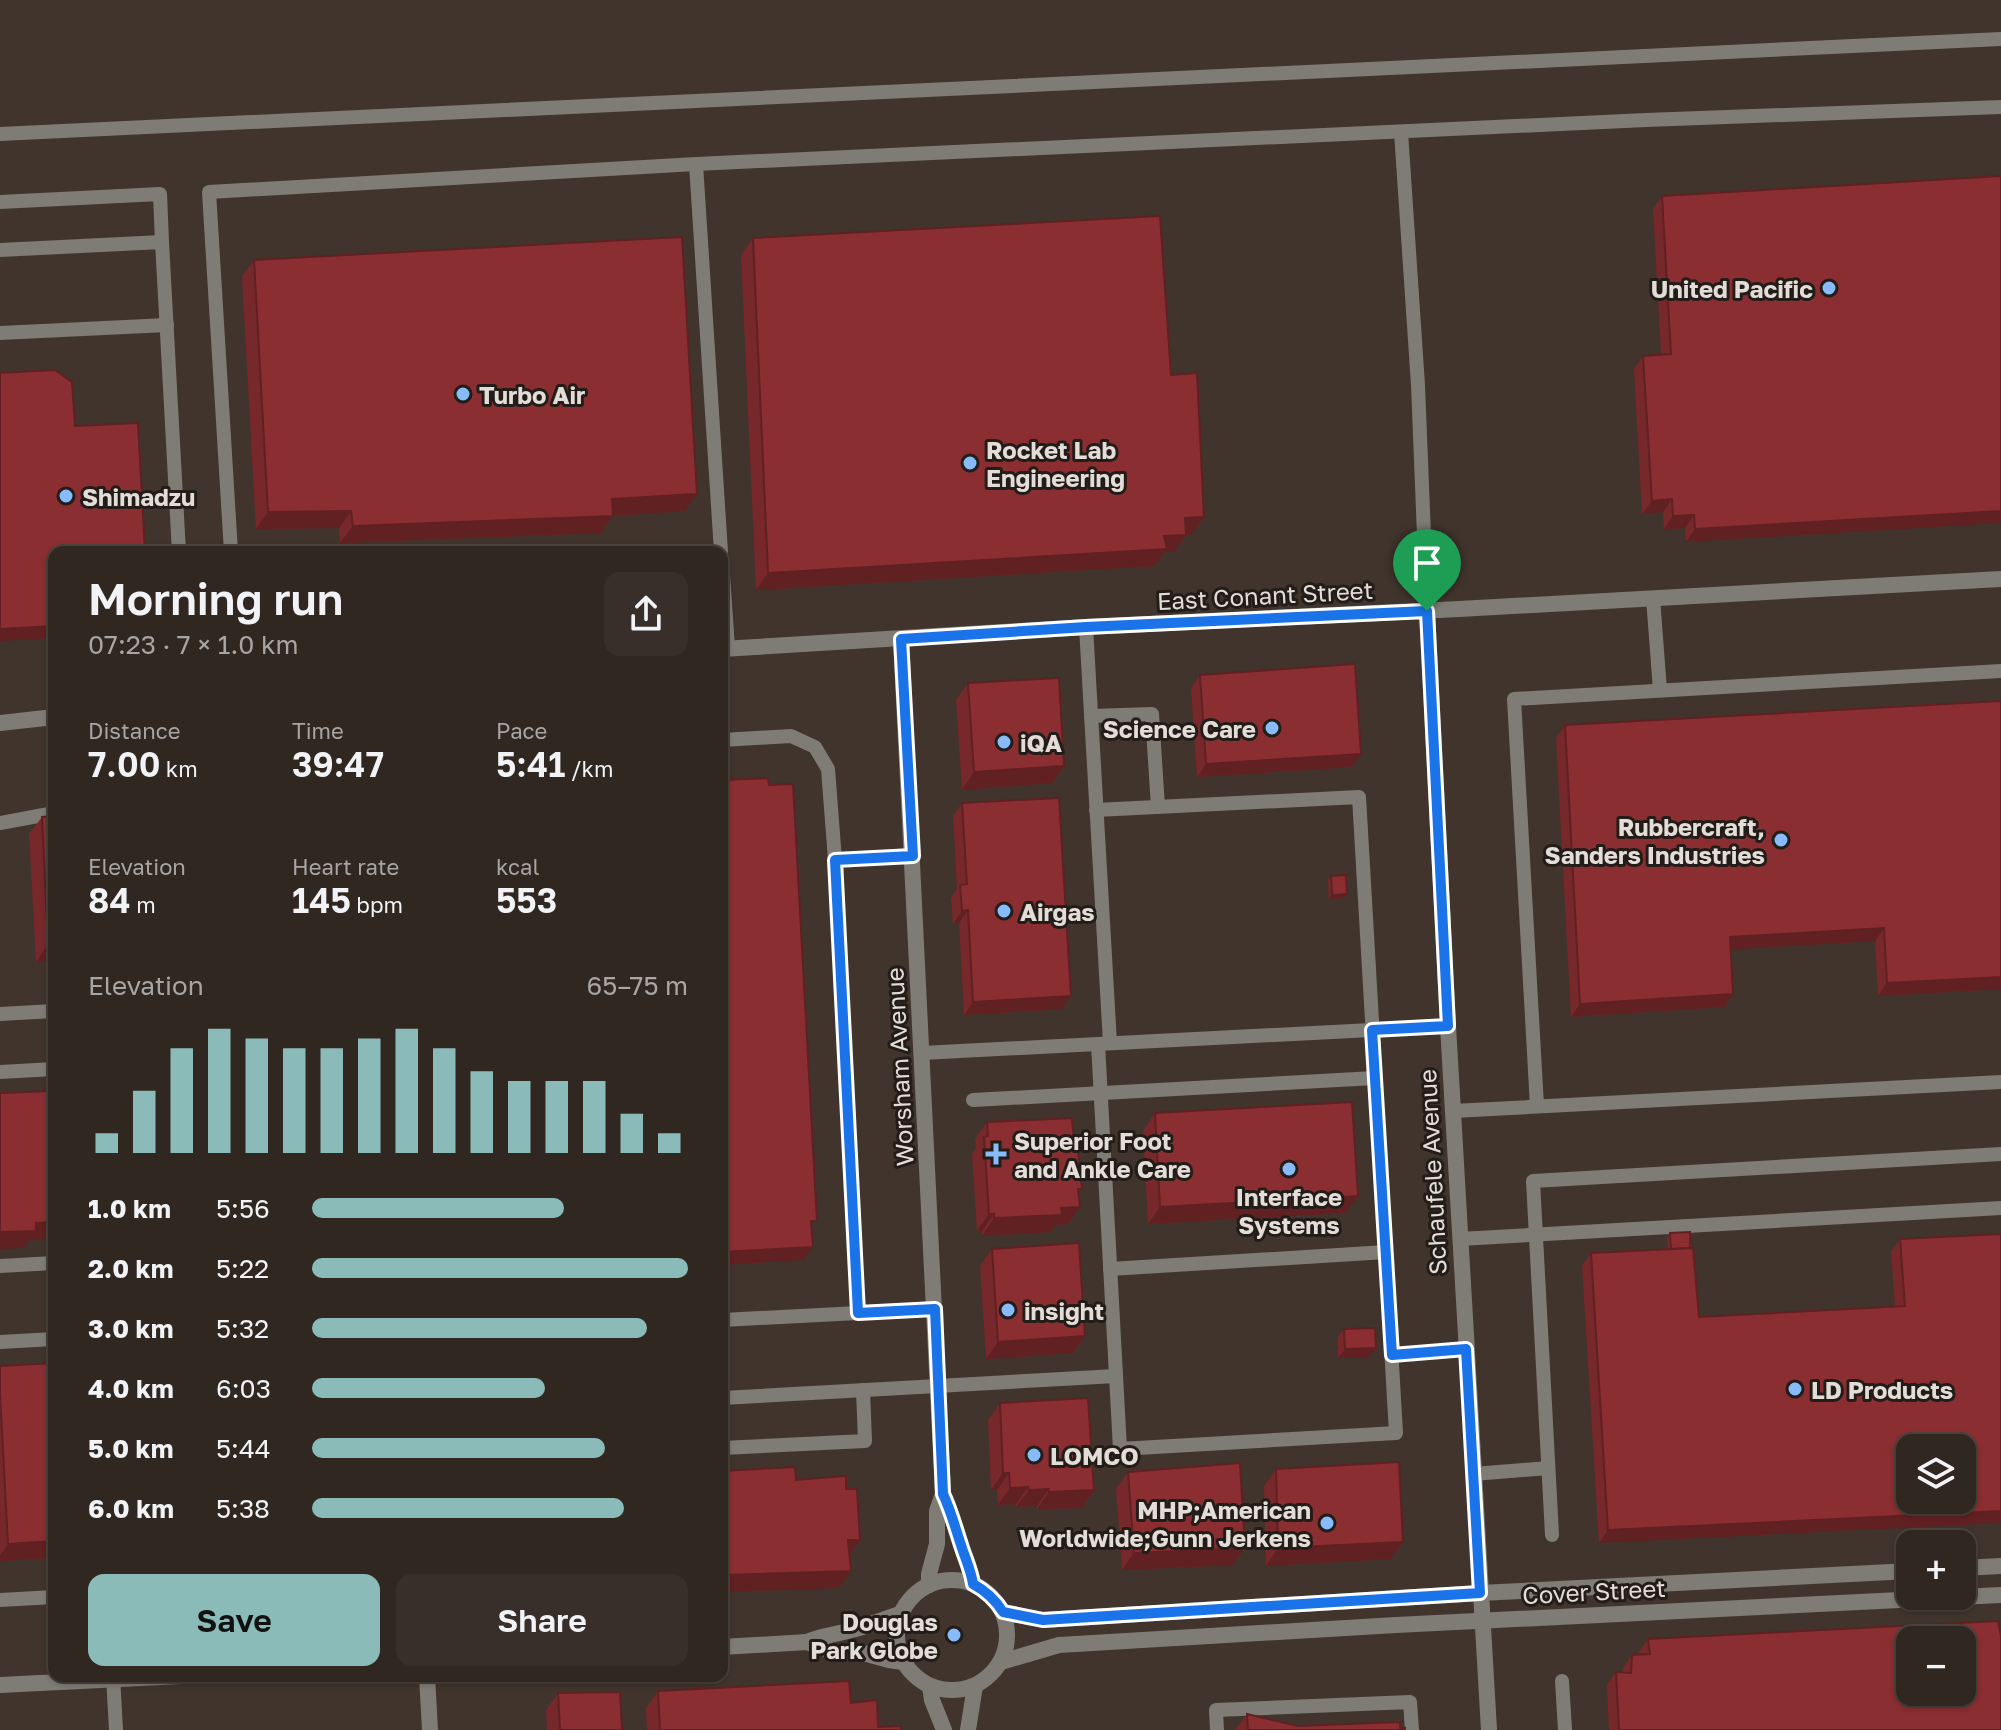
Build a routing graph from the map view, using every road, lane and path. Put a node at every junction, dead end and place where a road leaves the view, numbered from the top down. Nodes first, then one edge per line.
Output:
1 (2001, 39) edge
2 (2001, 107) edge
3 (1401, 132) junction
4 (0, 134) edge
5 (696, 164) junction
6 (0, 202) edge
7 (162, 242) junction
8 (0, 250) edge
9 (167, 325) junction
10 (0, 333) edge
11 (179, 546) edge
12 (231, 546) edge
13 (721, 546) edge
14 (2001, 579) edge
15 (1653, 598) junction
16 (1427, 611) junction
17 (1086, 627) junction
18 (901, 639) junction
19 (728, 649) edge
20 (2001, 671) edge
21 (1660, 690) junction
22 (1091, 716) junction
23 (48, 718) edge
24 (0, 723) edge
25 (728, 740) edge
26 (1158, 807) junction
27 (1096, 810) junction
28 (48, 814) edge
29 (0, 823) edge
30 (913, 856) junction
31 (835, 860) junction
32 (48, 1011) edge
33 (0, 1014) edge
34 (1448, 1026) junction
35 (1372, 1030) junction
36 (1104, 1044) junction
37 (922, 1053) junction
38 (48, 1069) edge
39 (0, 1072) edge
40 (1375, 1078) junction
41 (2001, 1082) edge
42 (1101, 1093) junction
43 (973, 1100) dead end
44 (1537, 1106) junction
45 (1453, 1111) junction
46 (2001, 1154) edge
47 (2001, 1208) edge
48 (1535, 1234) junction
49 (1460, 1239) junction
50 (1386, 1252) junction
51 (48, 1263) edge
52 (0, 1266) edge
53 (1110, 1269) junction
54 (935, 1309) junction
55 (858, 1313) junction
56 (728, 1320) edge
57 (48, 1339) edge
58 (0, 1342) edge
59 (1466, 1349) junction
60 (1392, 1355) junction
61 (1116, 1376) junction
62 (938, 1386) junction
63 (863, 1390) junction
64 (728, 1398) edge
65 (728, 1448) edge
66 (1548, 1468) junction
67 (1473, 1474) junction
68 (943, 1494) junction
69 (1552, 1535) dead end
70 (2001, 1566) edge
71 (1976, 1567) edge
72 (1896, 1572) edge
73 (973, 1584) junction
74 (929, 1585) junction
75 (1480, 1593) junction
76 (2001, 1595) edge
77 (48, 1597) edge
78 (0, 1600) edge
79 (1003, 1612) junction
80 (902, 1613) junction
81 (1482, 1621) junction
82 (807, 1642) junction
83 (728, 1647) edge
84 (903, 1662) junction
85 (1001, 1662) junction
86 (1562, 1681) dead end
87 (48, 1682) edge
88 (113, 1682) edge
89 (427, 1682) edge
90 (0, 1685) edge
91 (930, 1686) junction
92 (975, 1686) junction
93 (116, 1730) edge
94 (430, 1730) edge
95 (944, 1730) edge
96 (968, 1730) edge
97 (1217, 1730) edge
98 (1412, 1730) edge
99 (1489, 1730) edge
100 (1565, 1730) edge

1 - 4 lane
2 - 3 lane
3 - 5 lane
3 - 16 lane
5 - 12 lane
5 - 13 lane
6 - 7 lane
7 - 8 lane
7 - 9 lane
9 - 10 lane
9 - 11 lane
14 - 15 street, East Conant Street
15 - 16 street, East Conant Street
15 - 21 lane
16 - 17 street, East Conant Street
16 - 34 street, Schaufele Avenue
17 - 18 street, East Conant Street
17 - 22 lane
18 - 19 street, East Conant Street
18 - 30 street, Worsham Avenue
20 - 21 lane
21 - 44 lane
22 - 26 lane
22 - 27 lane
23 - 24 street
25 - 31 lane
26 - 27 lane
26 - 35 lane
27 - 36 lane
28 - 29 lane
30 - 31 lane
30 - 37 street, Worsham Avenue
31 - 55 lane
32 - 33 lane
34 - 35 lane
34 - 45 street, Schaufele Avenue
35 - 36 lane
35 - 40 lane
36 - 37 lane
36 - 42 lane
37 - 54 street, Worsham Avenue
38 - 39 lane
40 - 42 lane
40 - 50 lane
41 - 44 lane
42 - 43 lane
42 - 53 lane
44 - 45 lane
45 - 49 street, Schaufele Avenue
46 - 48 lane
47 - 48 lane
48 - 49 lane
48 - 66 lane
49 - 59 street, Schaufele Avenue
50 - 53 lane
50 - 60 lane
51 - 52 lane
53 - 61 lane
54 - 55 lane
54 - 62 street, Worsham Avenue
55 - 56 lane
57 - 58 lane
59 - 60 lane
59 - 67 street, Schaufele Avenue
60 - 61 lane
61 - 62 lane
62 - 63 lane
62 - 68 street, Worsham Avenue
63 - 64 lane
63 - 65 lane
66 - 67 lane
66 - 69 lane
67 - 75 street, Schaufele Avenue
68 - 73 street, Worsham Avenue
68 - 74 street, Worsham Avenue
70 - 71 street
72 - 75 street, Cover Street
73 - 74 street
73 - 79 street
74 - 80 street
75 - 79 street, Cover Street
75 - 81 street, Schaufele Avenue
76 - 81 street, Cover Street
77 - 78 lane
79 - 85 street
80 - 82 street
80 - 84 street
81 - 85 street, Cover Street
81 - 99 street, Schaufele Avenue
82 - 83 street
82 - 84 street
84 - 91 street
85 - 92 street
86 - 100 lane
87 - 90 street
88 - 93 lane
89 - 94 street
91 - 92 street
91 - 95 street
92 - 96 street
97 - 98 lane

